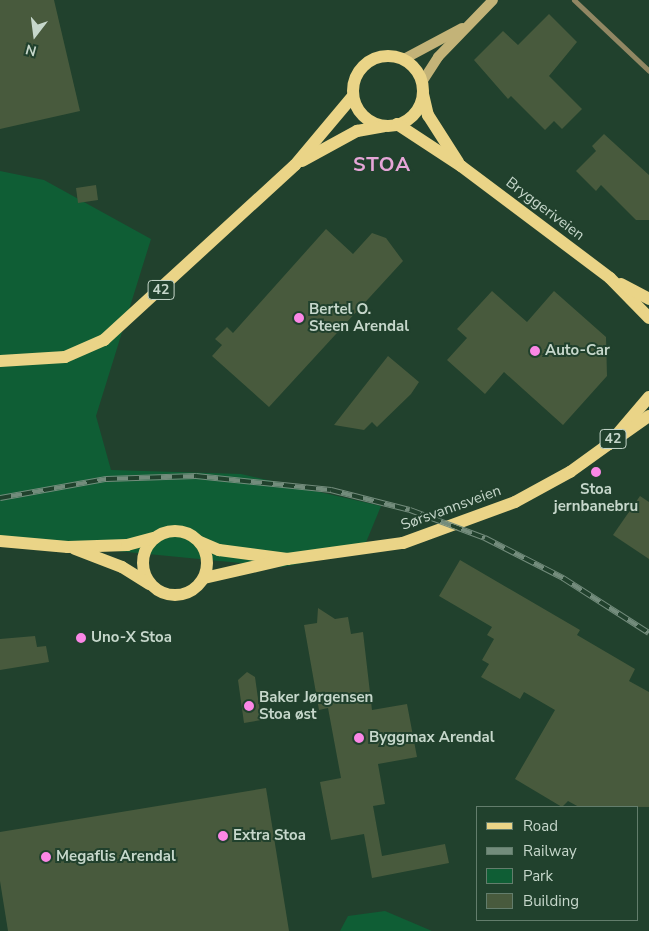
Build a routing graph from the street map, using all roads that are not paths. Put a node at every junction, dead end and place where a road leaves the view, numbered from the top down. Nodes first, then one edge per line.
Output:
1 (493, 0) edge
2 (574, 0) edge
3 (468, 25) junction
4 (404, 59) junction
5 (649, 71) edge
6 (422, 88) junction
7 (353, 96) junction
8 (391, 125) junction
9 (296, 165) junction
10 (461, 166) junction
11 (610, 278) junction
12 (649, 298) edge
13 (649, 318) edge
14 (0, 361) edge
15 (649, 397) edge
16 (649, 416) edge
17 (609, 444) junction
18 (154, 538) junction
19 (0, 541) edge
20 (200, 542) junction
21 (68, 547) junction
22 (287, 559) junction
23 (204, 578) junction
24 (150, 584) junction

1 - 3 street
2 - 5 street
3 - 4 street
3 - 6 street
4 - 6 main road
4 - 7 main road, 42
6 - 8 main road, 42
6 - 10 main road, Bryggeriveien
7 - 8 main road
7 - 9 main road, 42
8 - 9 main road, 42
8 - 10 main road, Bryggeriveien
9 - 14 main road, 42
10 - 11 main road, Bryggeriveien
11 - 12 main road, Bryggeriveien
11 - 13 main road, Bryggeriveien
15 - 17 main road, Sørsvannsveien / 42
16 - 17 main road, Sørsvannsveien / 42
17 - 22 main road, Sørsvannsveien / 42
18 - 20 main road, 42
18 - 21 main road, 42
18 - 24 main road
19 - 21 main road, 42
20 - 22 main road, Sørsvannsveien / 42
20 - 23 main road
21 - 24 main road, 42
22 - 23 main road, Sørsvannsveien / 42
23 - 24 main road, 42

